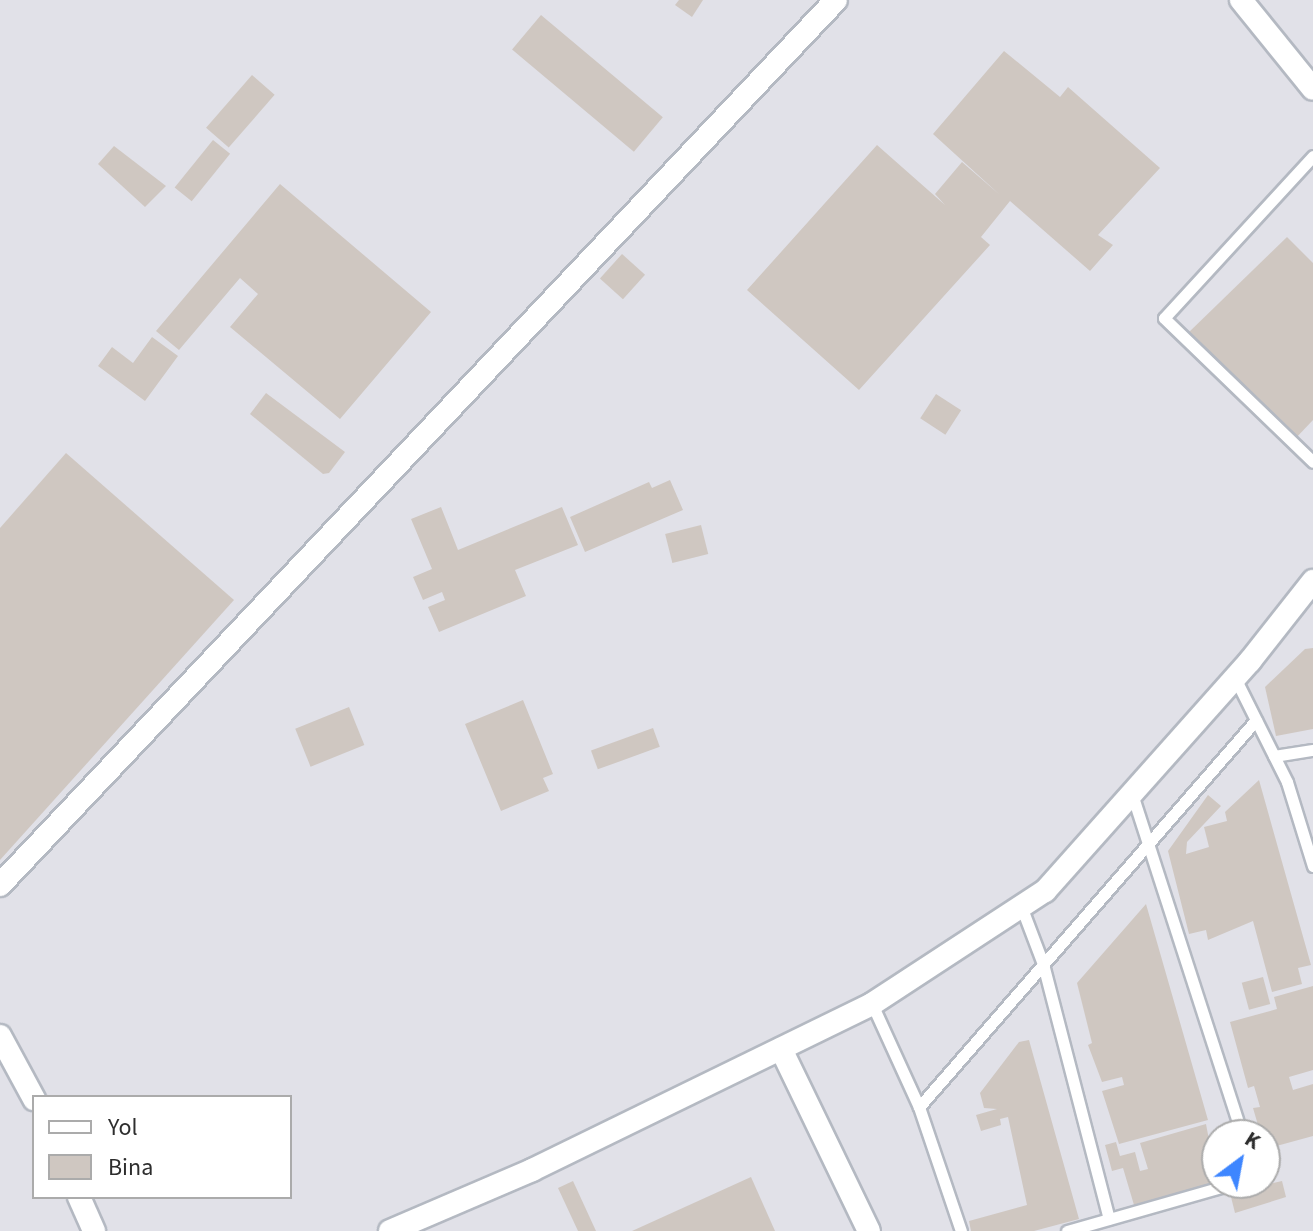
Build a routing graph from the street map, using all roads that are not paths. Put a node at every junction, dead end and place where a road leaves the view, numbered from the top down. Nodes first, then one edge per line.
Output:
1 (836, 0) edge
2 (1241, 0) edge
3 (1313, 89) edge
4 (1313, 156) edge
5 (1313, 462) edge
6 (1313, 581) edge
7 (1235, 678) junction
8 (1256, 720) junction
9 (1313, 750) edge
10 (1274, 756) junction
11 (1132, 794) junction
12 (1147, 844) junction
13 (1313, 866) edge
14 (0, 885) edge
15 (1021, 906) junction
16 (1043, 964) junction
17 (872, 1004) junction
18 (0, 1036) edge
19 (781, 1049) junction
20 (32, 1095) edge
21 (919, 1107) junction
22 (1237, 1119) edge
23 (1201, 1193) edge
24 (80, 1199) edge
25 (1109, 1219) junction
26 (94, 1231) edge
27 (390, 1231) edge
28 (869, 1231) edge
29 (961, 1231) edge
30 (1067, 1231) edge

1 - 14 street
2 - 3 street
4 - 5 lane
6 - 7 street
7 - 8 lane
7 - 11 street
8 - 10 lane
8 - 12 lane
9 - 10 lane
10 - 13 lane
11 - 12 lane
11 - 15 street
12 - 16 lane
12 - 22 lane
15 - 16 lane
15 - 17 street
16 - 21 lane
16 - 25 lane
17 - 19 street
17 - 21 lane
18 - 20 street
19 - 27 street
19 - 28 street
21 - 29 lane
23 - 25 lane
24 - 26 street
25 - 30 lane

